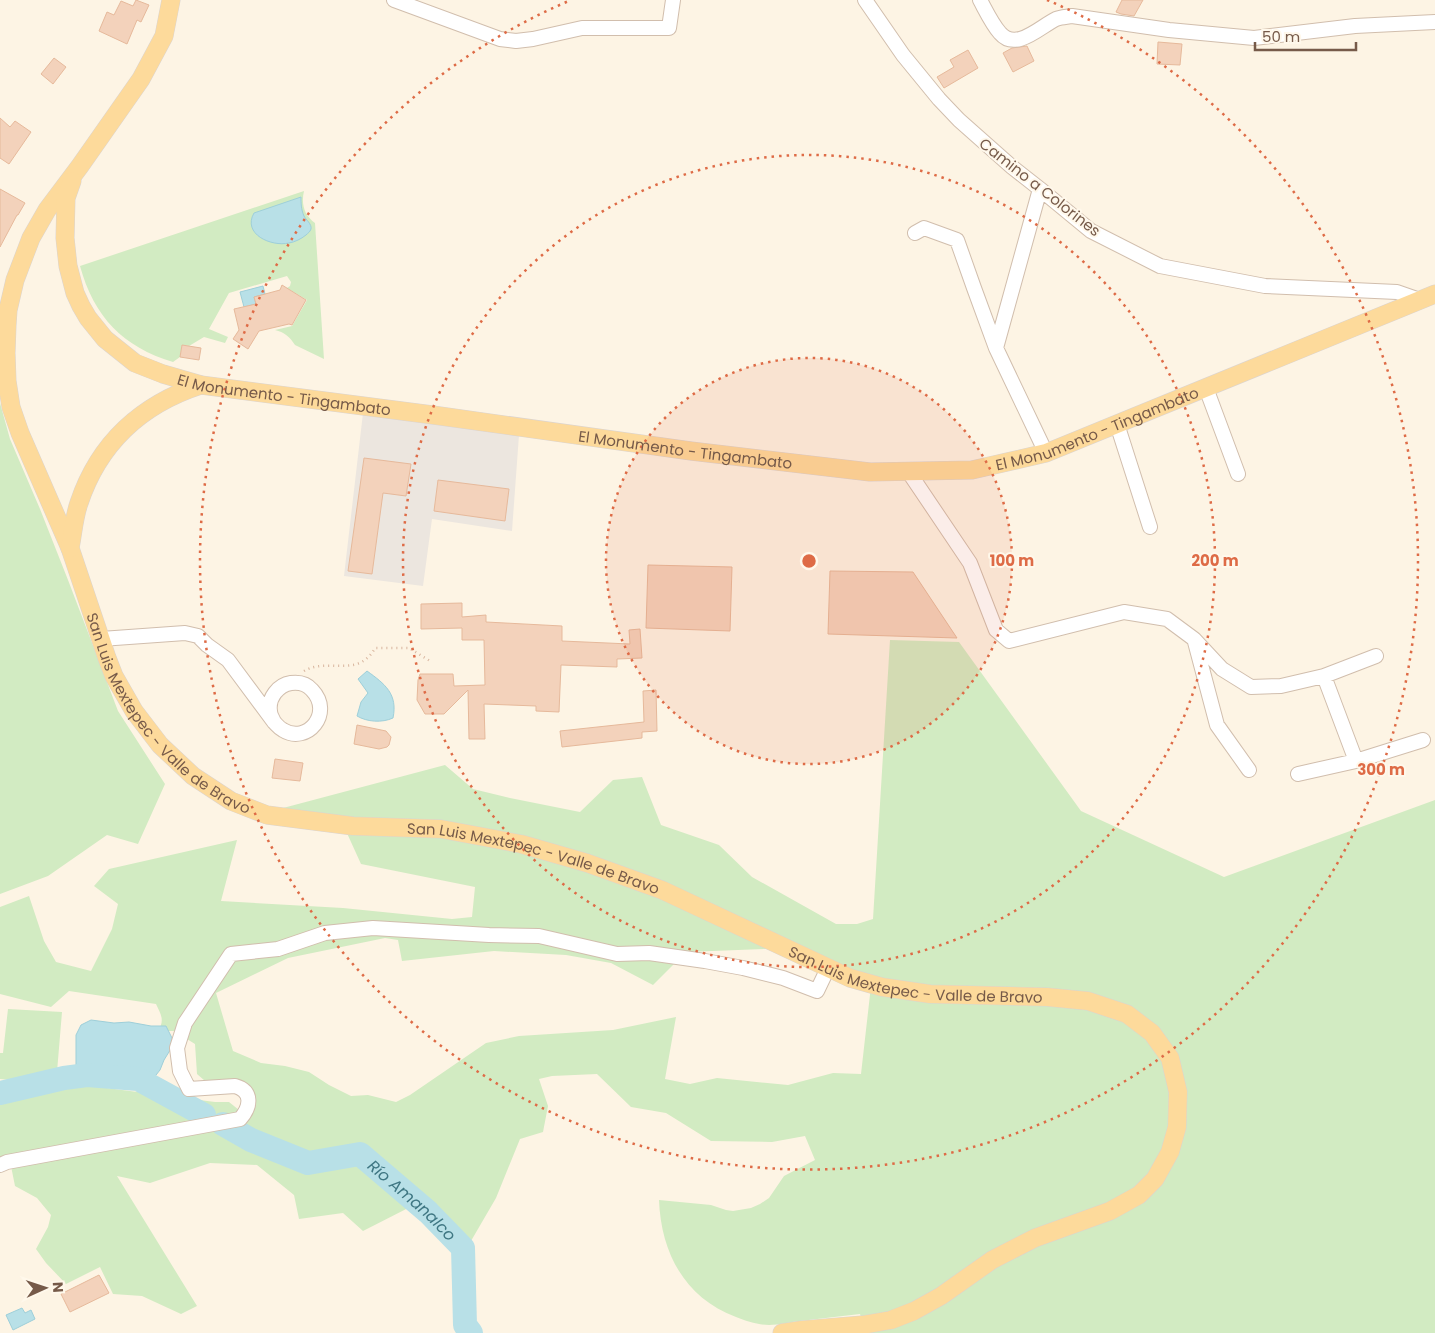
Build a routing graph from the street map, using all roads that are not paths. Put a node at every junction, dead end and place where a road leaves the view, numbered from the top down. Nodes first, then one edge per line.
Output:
1 (171, 0) edge
2 (394, 0) edge
3 (673, 0) edge
4 (865, 0) edge
5 (980, 0) edge
6 (1435, 22) edge
7 (80, 166) junction
8 (1040, 189) junction
9 (915, 233) dead end
10 (1428, 297) edge
11 (996, 348) junction
12 (201, 385) junction
13 (1206, 388) junction
14 (1117, 424) junction
15 (1046, 453) junction
16 (908, 471) junction
17 (1238, 474) dead end
18 (1150, 527) dead end
19 (70, 548) junction
20 (101, 639) junction
21 (1194, 639) junction
22 (1376, 656) dead end
23 (1324, 676) junction
24 (274, 722) junction
25 (1424, 740) dead end
26 (1356, 761) junction
27 (1249, 770) dead end
28 (1298, 774) dead end
29 (828, 968) junction
30 (0, 1165) edge
31 (782, 1333) edge

1 - 7 main road, San Luis Mextepec - Valle de Bravo
2 - 3 street
4 - 8 street, Camino a Colorines
5 - 6 street
7 - 12 main road, El Monumento - Tingambato
7 - 19 main road, San Luis Mextepec - Valle de Bravo
8 - 10 street, Camino a Colorines
8 - 11 street
9 - 11 street
10 - 13 main road, El Monumento - Tingambato
11 - 15 street
12 - 16 main road, El Monumento - Tingambato
12 - 19 main road
13 - 14 main road, El Monumento - Tingambato
13 - 17 street
14 - 15 main road, El Monumento - Tingambato
14 - 18 street
15 - 16 main road, El Monumento - Tingambato
16 - 21 street
19 - 20 main road, San Luis Mextepec - Valle de Bravo
20 - 24 street
20 - 29 main road, San Luis Mextepec - Valle de Bravo
21 - 23 street
21 - 27 street
22 - 23 street
23 - 26 street
24 - 24 street
25 - 26 street
26 - 28 street
29 - 30 street
29 - 31 main road, San Luis Mextepec - Valle de Bravo

